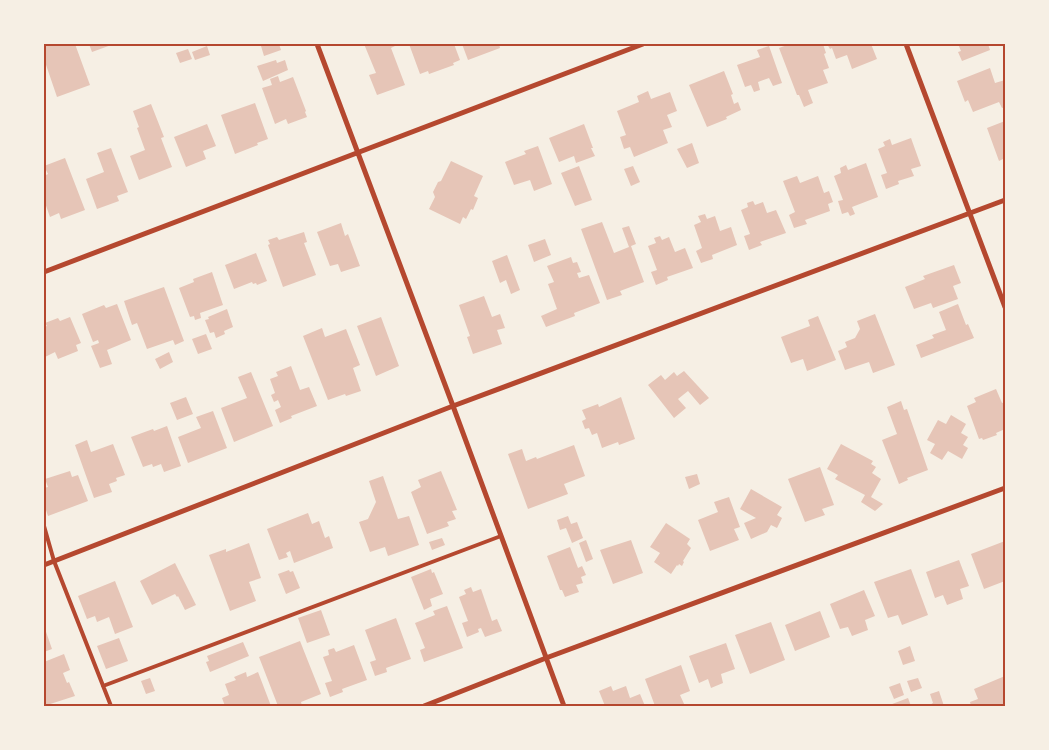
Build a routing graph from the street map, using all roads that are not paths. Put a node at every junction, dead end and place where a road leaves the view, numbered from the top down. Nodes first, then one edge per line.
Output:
1 (317, 44) edge
2 (643, 44) edge
3 (906, 44) edge
4 (357, 152) junction
5 (1005, 200) edge
6 (970, 214) junction
7 (44, 272) edge
8 (1005, 307) edge
9 (454, 406) junction
10 (1005, 488) edge
11 (44, 526) edge
12 (501, 536) junction
13 (54, 561) junction
14 (44, 565) edge
15 (546, 658) junction
16 (103, 686) junction
17 (111, 706) edge
18 (424, 706) edge
19 (564, 706) edge

1 - 4 street
2 - 4 street
3 - 6 street
4 - 7 street
4 - 9 street
5 - 6 street
6 - 8 street
6 - 9 street
9 - 12 street
9 - 13 street
10 - 15 street
11 - 13 lane
12 - 15 street
12 - 16 lane
13 - 14 street
13 - 16 lane
15 - 18 street
15 - 19 street
16 - 17 lane

